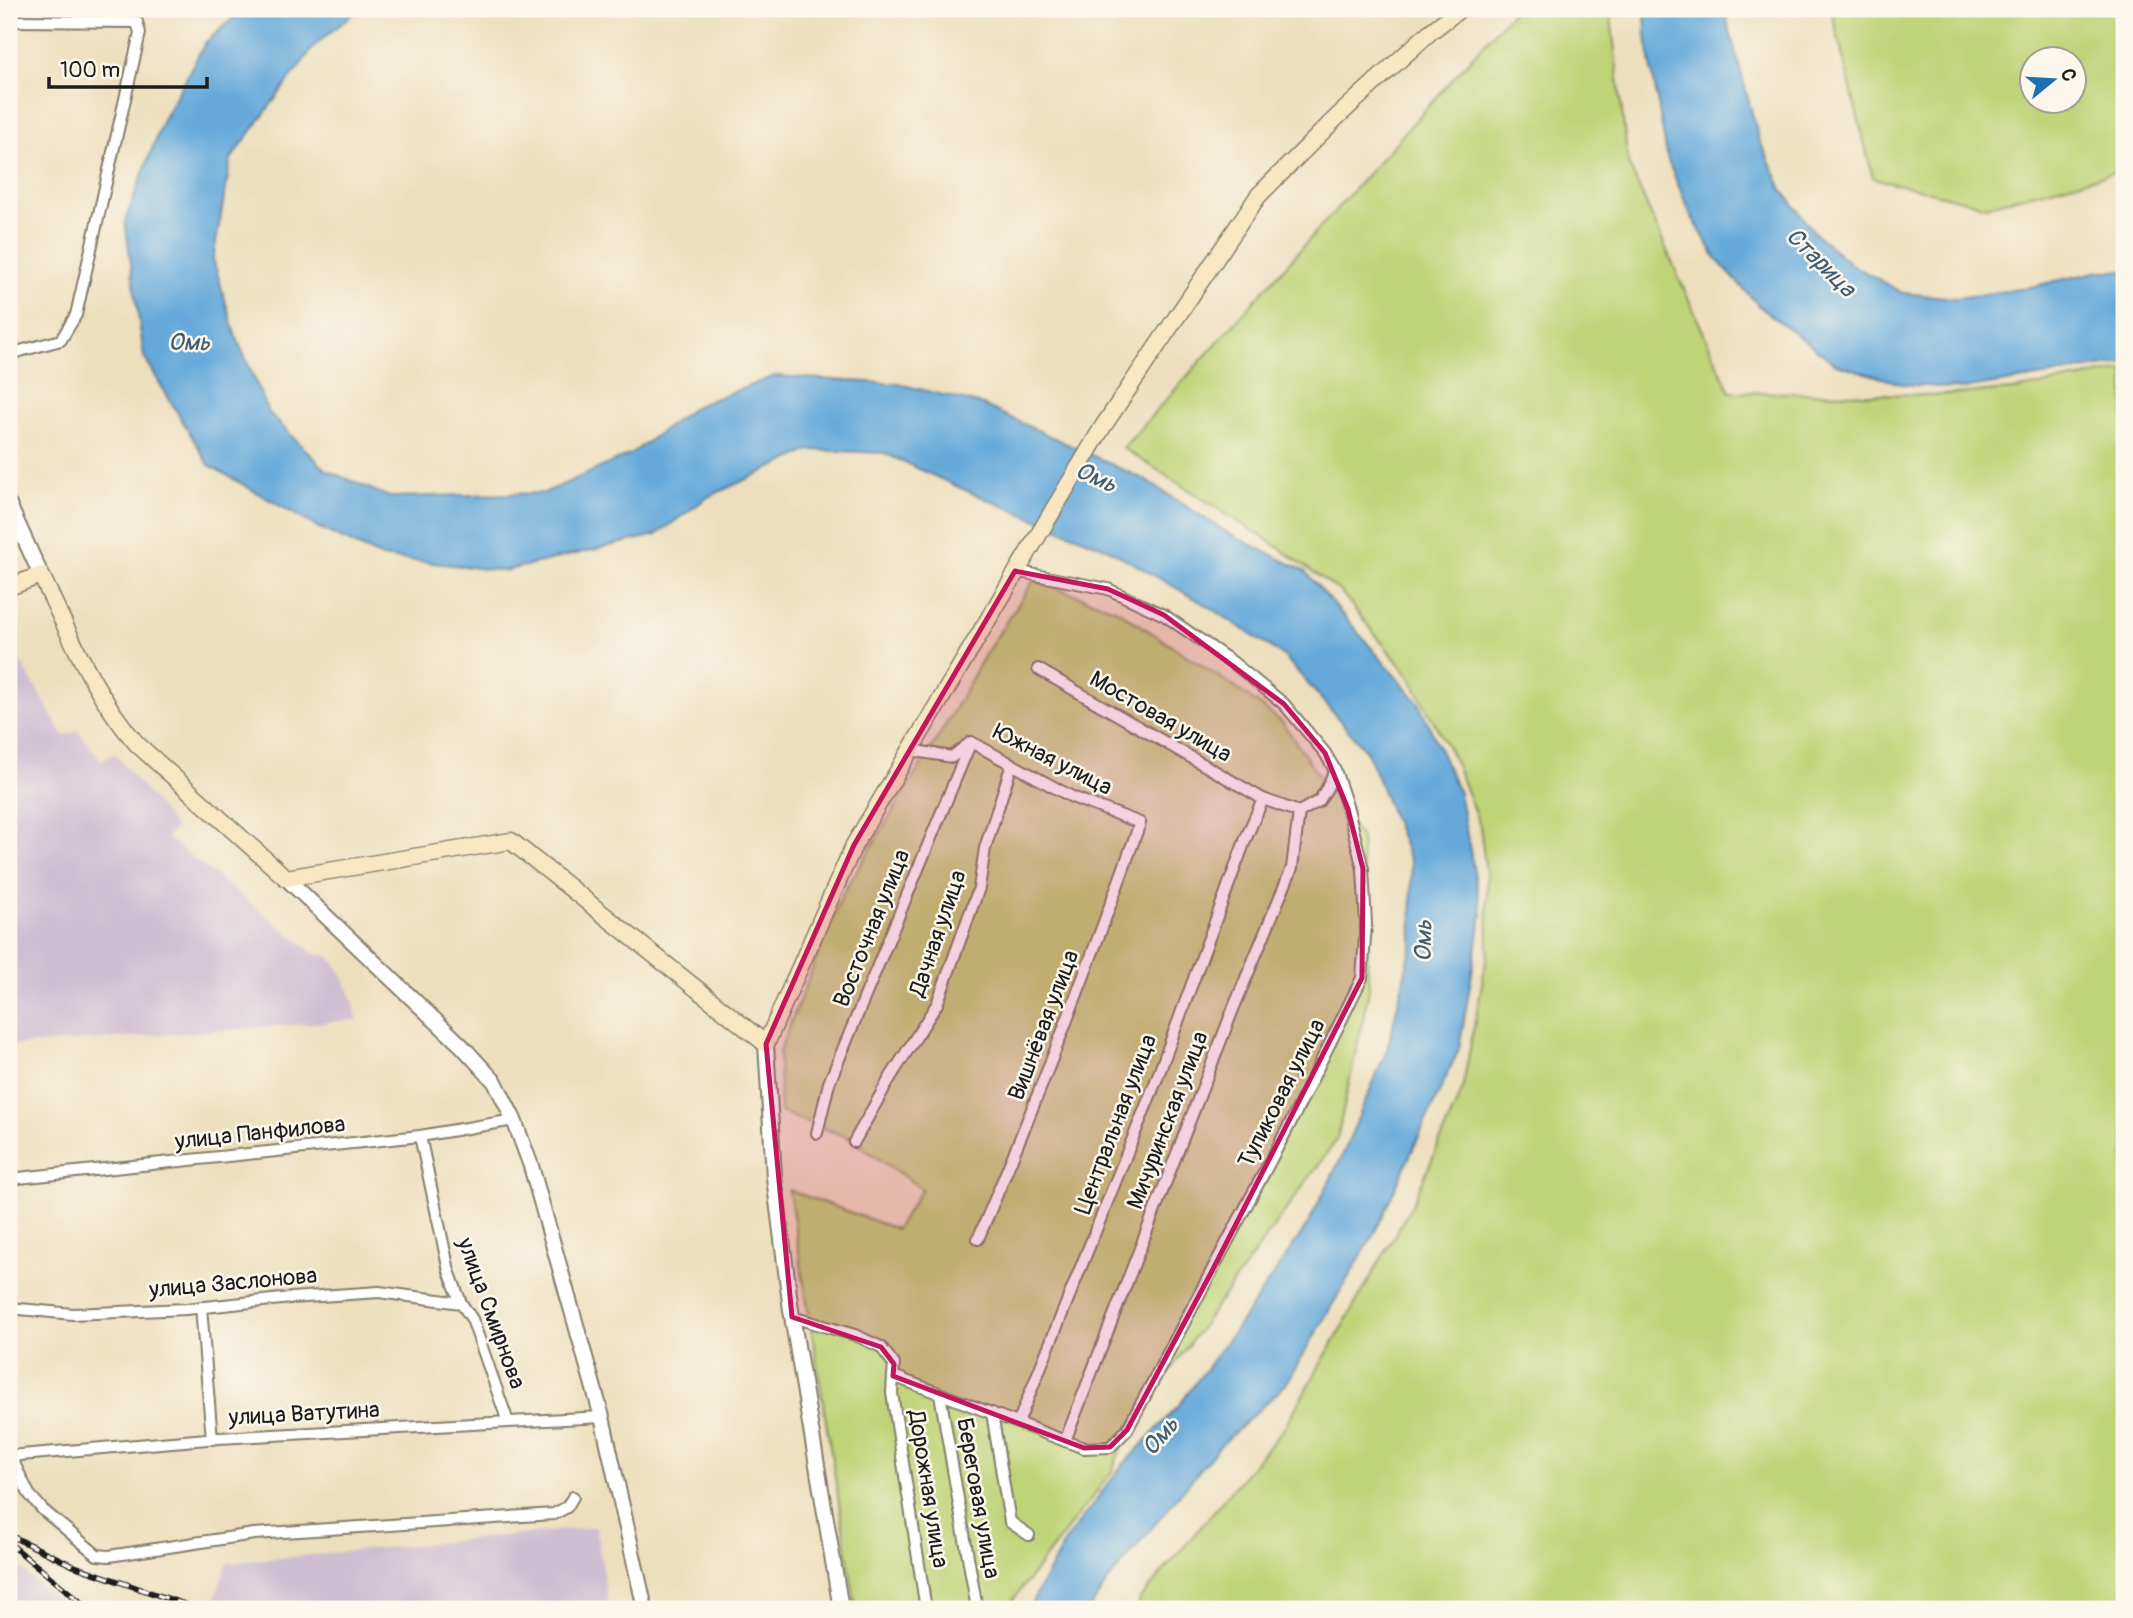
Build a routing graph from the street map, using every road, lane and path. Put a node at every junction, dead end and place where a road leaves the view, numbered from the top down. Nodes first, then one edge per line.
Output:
1 (1460, 9) edge
2 (9, 21) edge
3 (9, 354) edge
4 (9, 505) edge
5 (1017, 568) junction
6 (41, 575) junction
7 (9, 587) edge
8 (1038, 669) dead end
9 (971, 741) junction
10 (910, 750) junction
11 (1012, 764) junction
12 (1335, 769) junction
13 (1263, 799) junction
14 (1298, 812) junction
15 (1140, 823) joint
16 (286, 878) junction
17 (766, 1044) junction
18 (514, 1120) junction
19 (817, 1133) dead end
20 (420, 1136) junction
21 (854, 1142) dead end
22 (9, 1179) edge
23 (978, 1239) dead end
24 (461, 1303) junction
25 (201, 1307) junction
26 (9, 1308) edge
27 (792, 1317) junction
28 (893, 1376) junction
29 (940, 1394) junction
30 (992, 1413) junction
31 (602, 1417) junction
32 (508, 1422) junction
33 (1018, 1423) junction
34 (212, 1439) junction
35 (1065, 1441) junction
36 (10, 1457) edge
37 (573, 1497) dead end
38 (1029, 1535) dead end
39 (646, 1609) edge
40 (841, 1609) edge
41 (926, 1609) edge
42 (977, 1609) edge

1 - 5 main road
2 - 3 street
4 - 6 street
5 - 10 main road
5 - 12 street, Тупиковая улица
6 - 7 main road
6 - 16 main road
8 - 13 street, Мостовая улица
9 - 10 street, Южная улица
9 - 11 street, Южная улица
9 - 19 street, Восточная улица
10 - 17 main road
11 - 15 street, Южная улица
11 - 21 street, Дачная улица
12 - 14 street
12 - 35 street, Тупиковая улица
13 - 14 street, Мостовая улица
13 - 33 street, Центральная улица
14 - 35 street, Мичуринская улица
15 - 23 street, Вишнёвая улица
16 - 17 main road
16 - 18 street
17 - 27 street
18 - 20 street, улица Панфилова
18 - 31 street
20 - 22 street, улица Панфилова
20 - 24 street, улица Смирнова
24 - 25 street, улица Заслонова
24 - 32 street, улица Смирнова
25 - 26 street, улица Заслонова
25 - 34 street
27 - 28 street
27 - 40 street
28 - 29 street
28 - 41 street, Дорожная улица
29 - 30 street
29 - 42 street, Береговая улица
30 - 33 street
30 - 38 street
31 - 32 street, улица Ватутина
31 - 39 street
32 - 34 street, улица Ватутина
33 - 35 street
34 - 36 street, улица Ватутина
36 - 37 street

